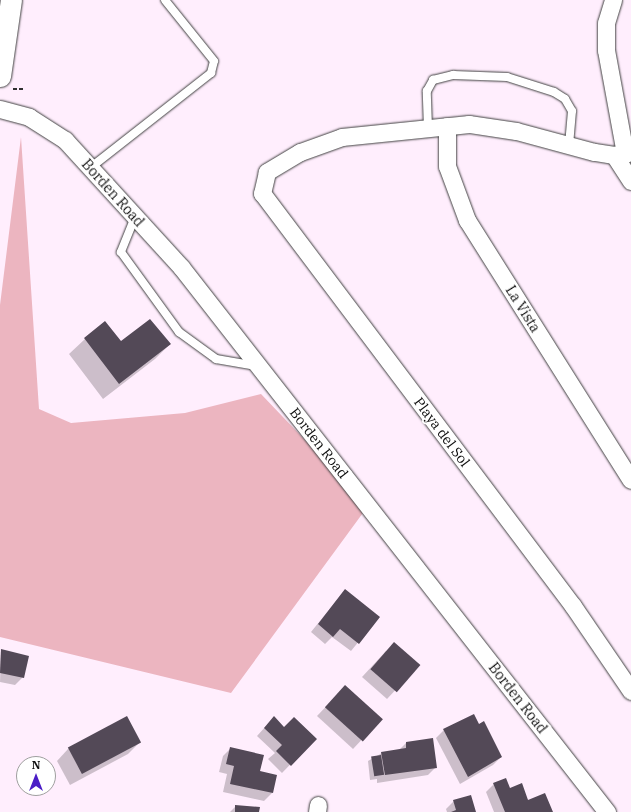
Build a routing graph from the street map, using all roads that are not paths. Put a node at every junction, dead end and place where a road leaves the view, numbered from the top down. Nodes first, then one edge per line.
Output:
1 (11, 0) edge
2 (164, 0) edge
3 (613, 0) edge
4 (0, 76) edge
5 (0, 109) edge
6 (447, 126) junction
7 (428, 128) junction
8 (569, 146) junction
9 (623, 153) edge
10 (90, 168) junction
11 (631, 181) edge
12 (135, 217) junction
13 (259, 367) junction
14 (631, 480) edge
15 (631, 691) edge
16 (607, 812) edge

1 - 4 street
2 - 10 lane
3 - 9 street
5 - 10 street, Borden Road
6 - 7 street
6 - 8 street
6 - 14 street, La Vista
7 - 8 lane
7 - 15 street, Playa del Sol
8 - 9 street
9 - 11 street
10 - 12 street, Borden Road
12 - 13 street, Borden Road
12 - 13 lane
13 - 16 street, Borden Road

